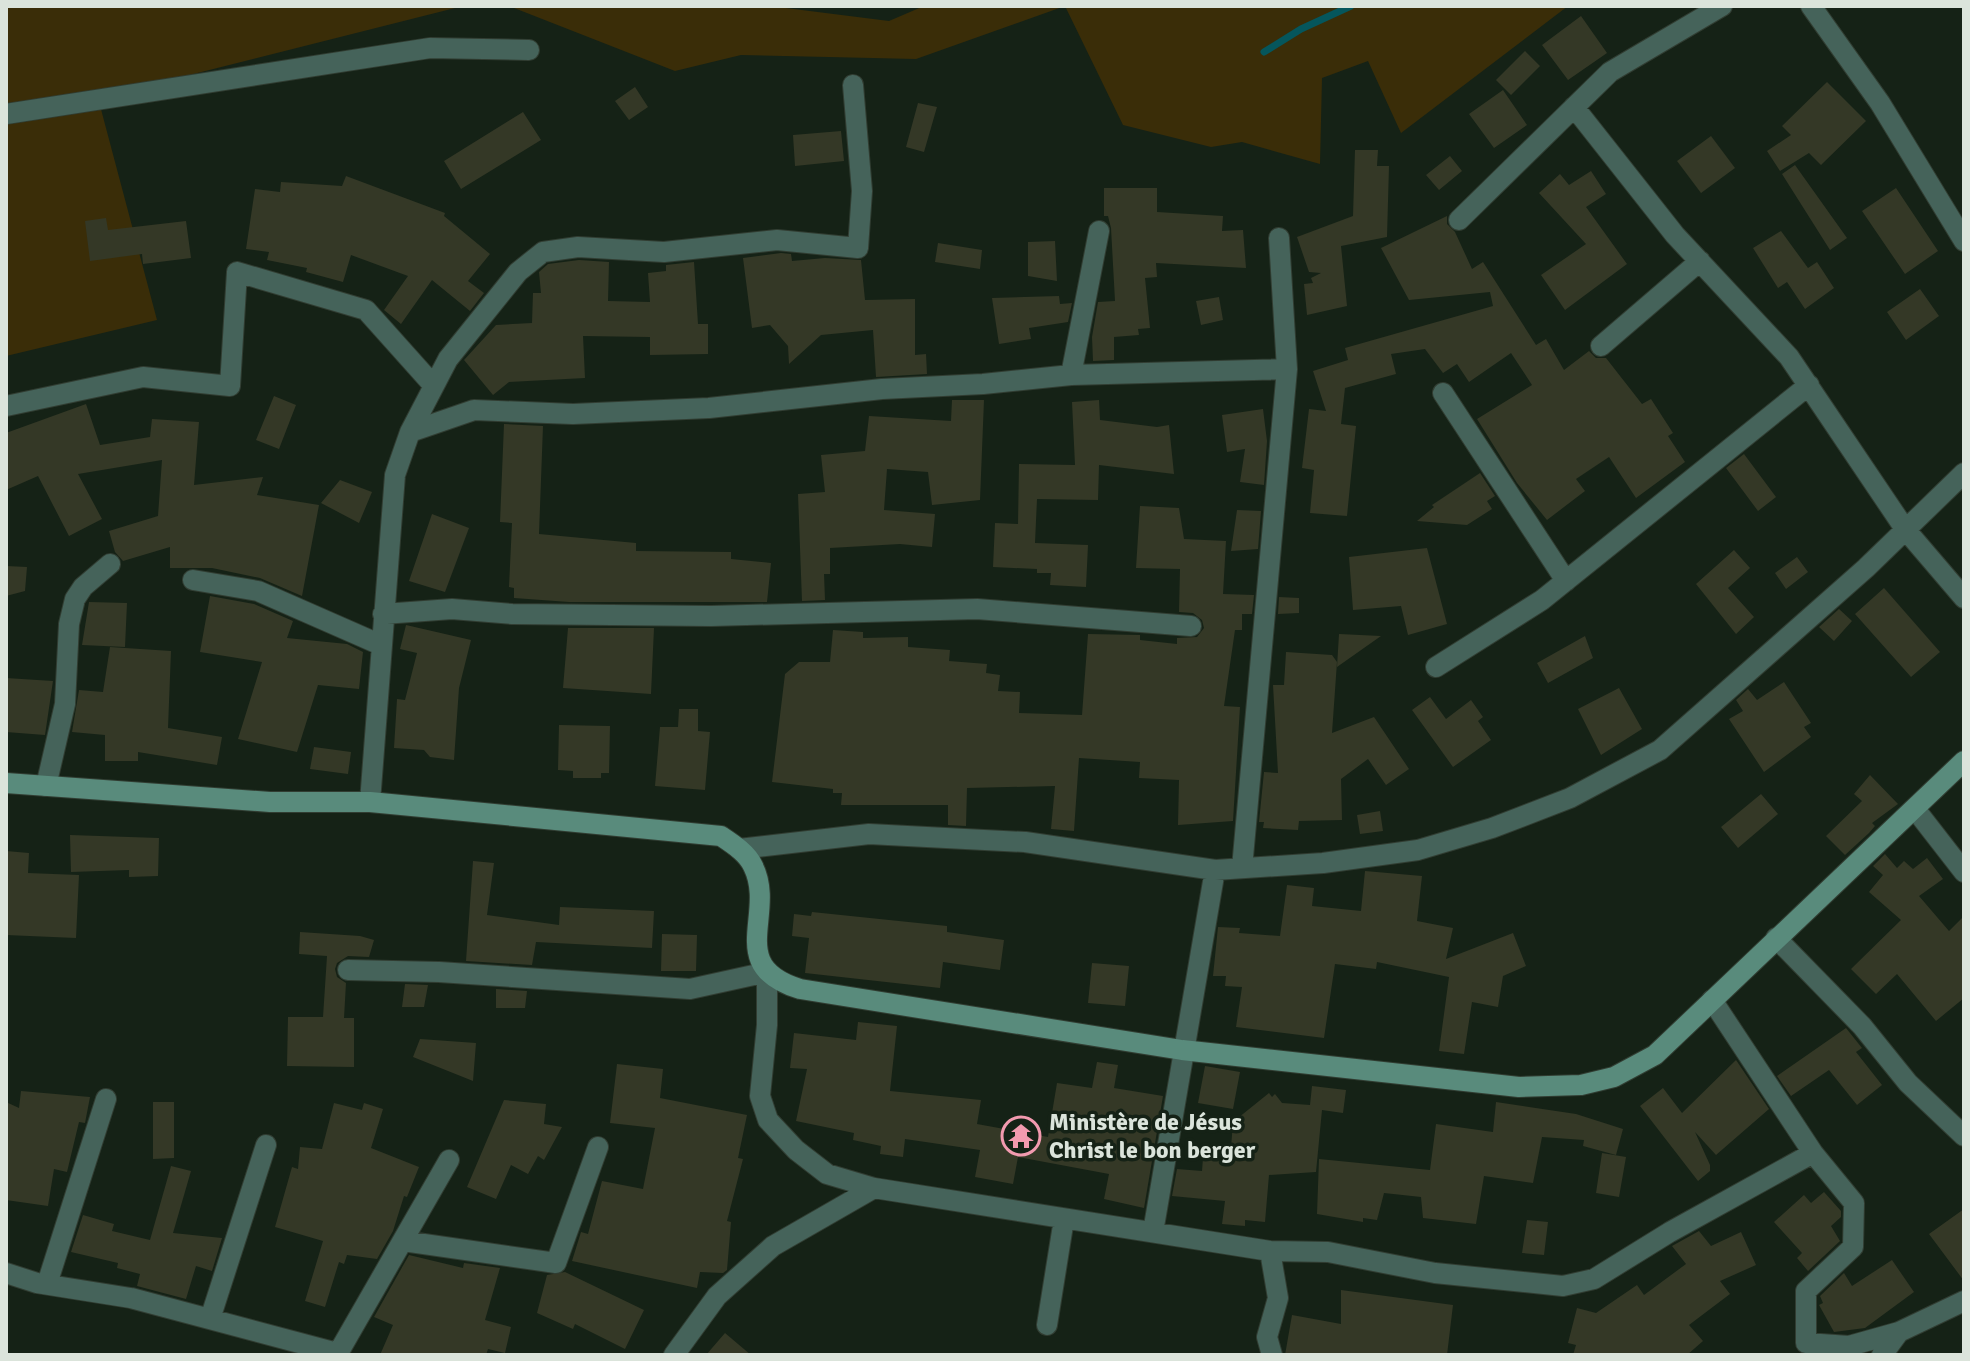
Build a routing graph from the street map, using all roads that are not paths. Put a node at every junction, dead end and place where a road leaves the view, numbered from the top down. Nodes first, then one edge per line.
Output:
1 (1722, 6) edge
2 (1811, 6) edge
3 (529, 50) dead end
4 (853, 85) dead end
5 (1574, 107) junction
6 (6, 114) edge
7 (1459, 220) dead end
8 (1099, 231) dead end
9 (1279, 238) dead end
10 (1964, 241) edge
11 (1700, 261) junction
12 (1601, 346) dead end
13 (1287, 369) junction
14 (1071, 375) junction
15 (1809, 385) junction
16 (434, 386) junction
17 (1443, 393) dead end
18 (6, 406) edge
19 (410, 432) junction
20 (1964, 473) edge
21 (1905, 529) junction
22 (110, 564) dead end
23 (193, 580) dead end
24 (1566, 581) junction
25 (1964, 598) edge
26 (383, 614) junction
27 (1191, 626) dead end
28 (381, 645) junction
29 (1436, 667) dead end
30 (1964, 761) edge
31 (6, 783) edge
32 (46, 786) junction
33 (370, 802) junction
34 (1915, 809) junction
35 (739, 849) junction
36 (1242, 868) junction
37 (1215, 870) junction
38 (1964, 872) edge
39 (1776, 938) junction
40 (348, 970) dead end
41 (767, 972) junction
42 (1712, 1000) junction
43 (1182, 1050) junction
44 (106, 1099) dead end
45 (1964, 1136) edge
46 (266, 1145) dead end
47 (598, 1147) dead end
48 (1813, 1153) junction
49 (449, 1160) dead end
50 (874, 1188) junction
51 (1064, 1219) junction
52 (1153, 1232) junction
53 (403, 1241) junction
54 (1270, 1251) junction
55 (6, 1273) edge
56 (47, 1284) junction
57 (1964, 1301) edge
58 (210, 1319) junction
59 (1047, 1325) dead end
60 (1899, 1332) junction
61 (337, 1354) edge
62 (674, 1355) edge
63 (1272, 1355) edge
64 (1882, 1355) edge

1 - 5 street
2 - 10 street
3 - 6 street
4 - 16 street
5 - 7 street
5 - 11 street
8 - 14 street
9 - 13 street
11 - 12 street
11 - 15 street
13 - 14 street
13 - 36 street
14 - 19 street
15 - 21 street
15 - 24 street
16 - 18 street
16 - 19 street
17 - 24 street
19 - 26 street
20 - 21 street
21 - 25 street
21 - 36 street
22 - 32 street
23 - 28 street
24 - 29 street
26 - 27 street
26 - 28 street
28 - 33 street
30 - 34 street
31 - 32 street
32 - 33 street
33 - 35 street
34 - 38 street
34 - 39 street
35 - 37 street
35 - 41 street
36 - 37 street
37 - 43 street
39 - 42 street
39 - 45 street
40 - 41 street
41 - 43 street
41 - 50 street
42 - 43 street
42 - 48 street
43 - 52 street
44 - 56 street
46 - 58 street
47 - 53 street
48 - 54 street
48 - 60 street
49 - 53 street
50 - 51 street
50 - 62 street
51 - 52 street
51 - 59 street
52 - 54 street
53 - 61 street
54 - 63 street
55 - 56 street
56 - 58 street
57 - 60 street
58 - 61 street
60 - 64 street

